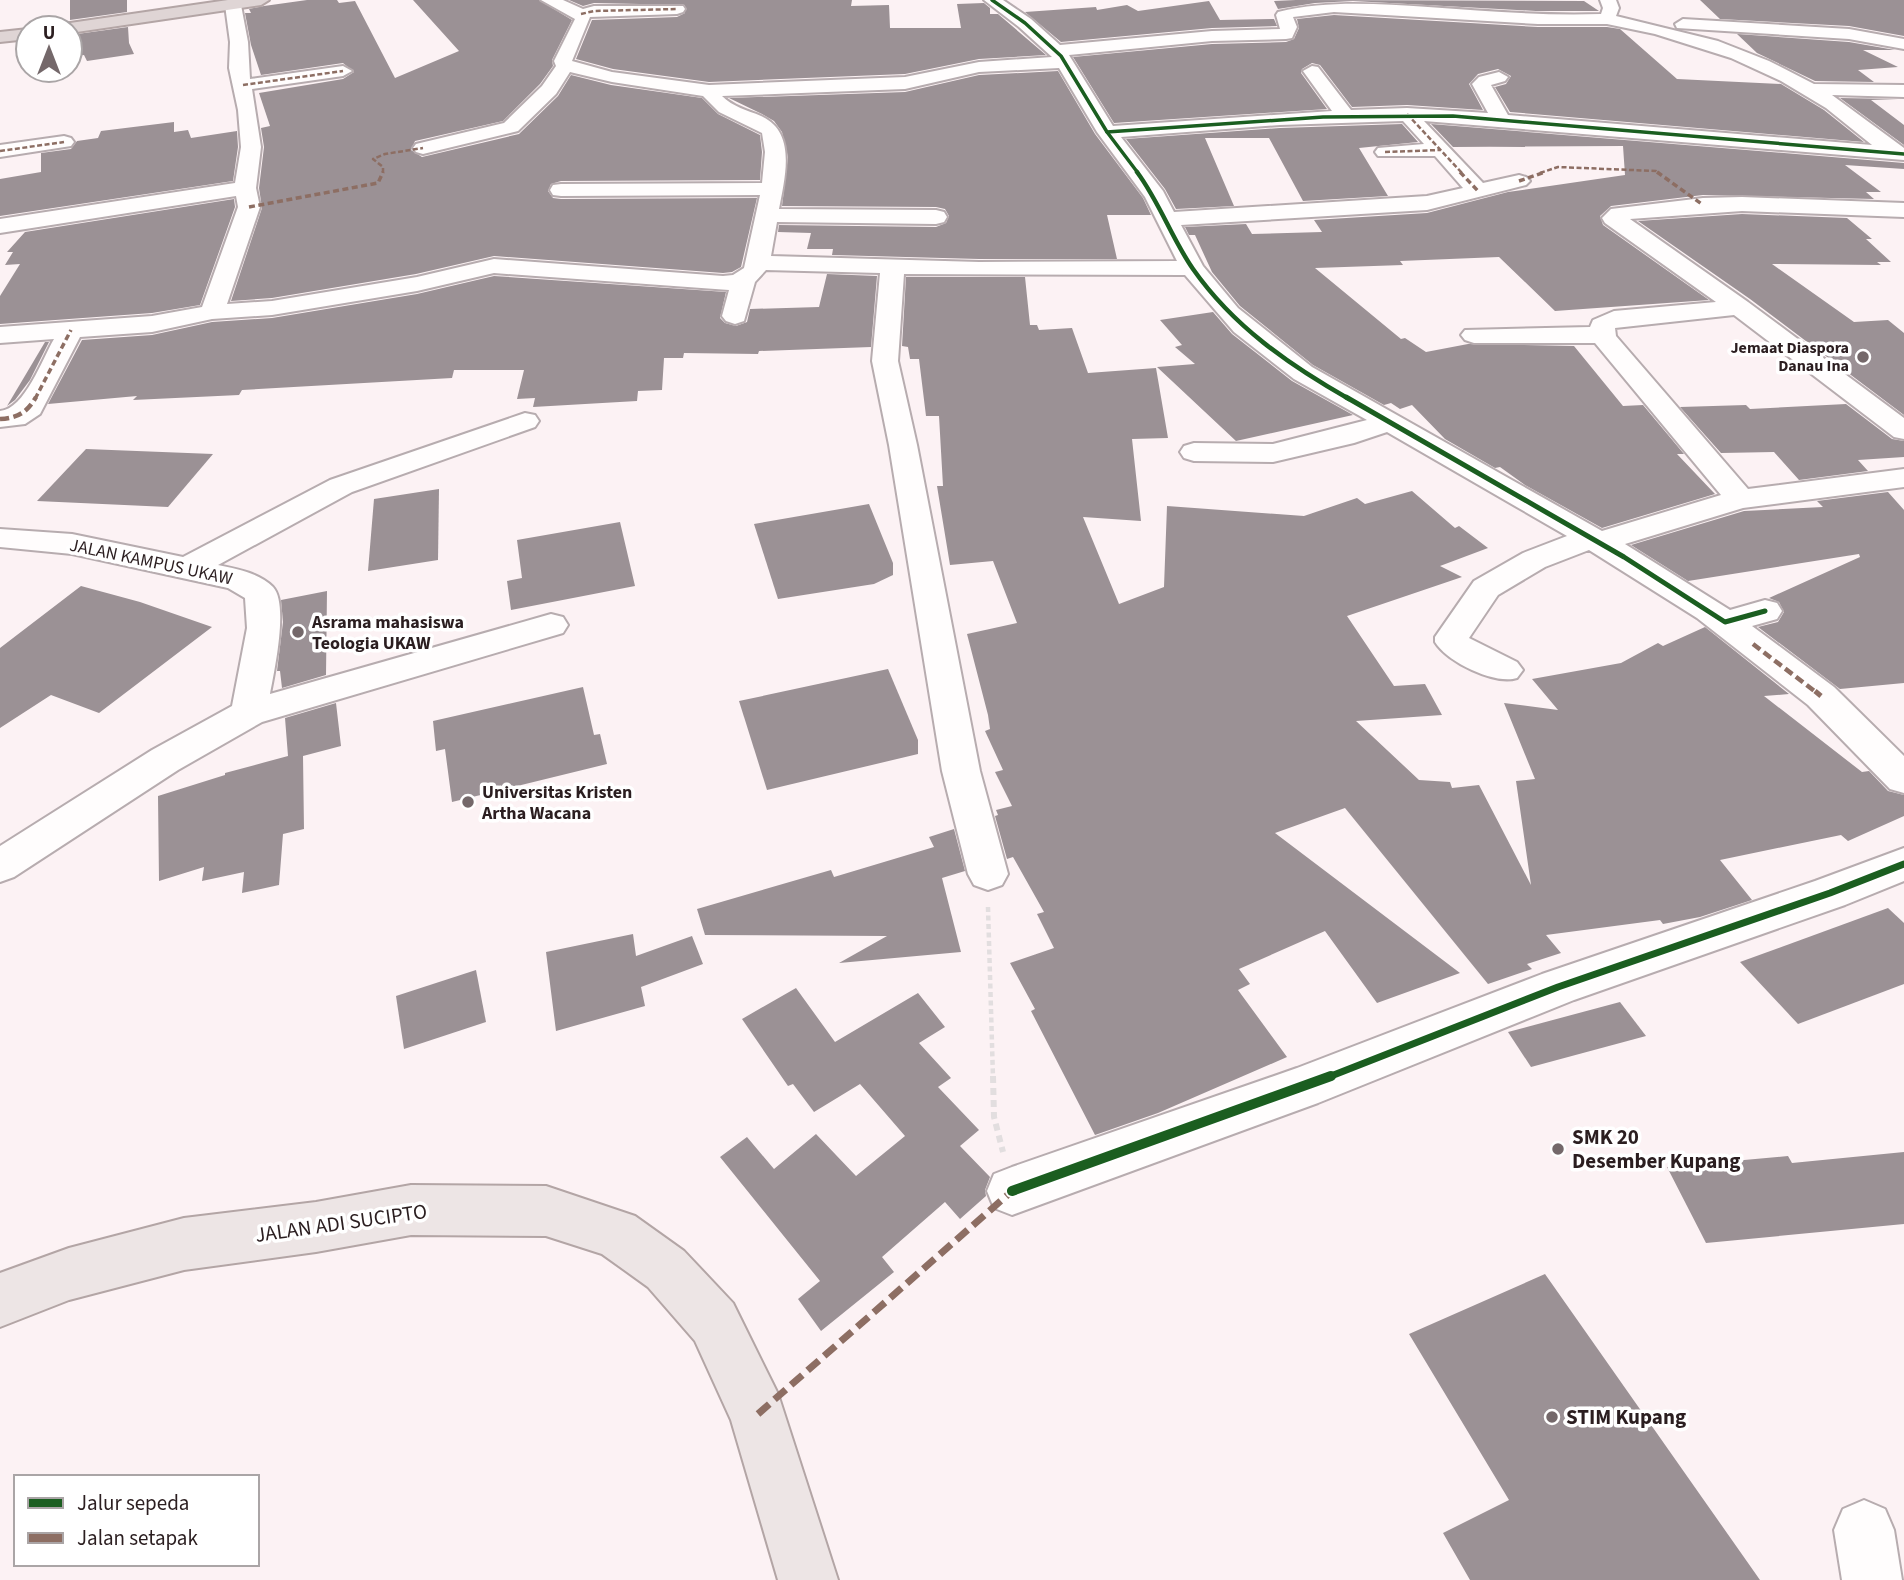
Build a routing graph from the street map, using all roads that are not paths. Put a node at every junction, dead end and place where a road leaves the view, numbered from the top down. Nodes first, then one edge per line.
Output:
1 (261, 0) edge
2 (549, 0) edge
3 (992, 0) edge
4 (1608, 0) edge
5 (233, 5) junction
6 (677, 9) dead end
7 (581, 14) junction
8 (1607, 19) junction
9 (1640, 24) junction
10 (84, 26) edge
11 (1895, 38) edge
12 (1904, 44) edge
13 (1059, 57) junction
14 (565, 66) junction
15 (343, 71) dead end
16 (1312, 71) dead end
17 (1499, 77) dead end
18 (243, 85) junction
19 (1810, 89) junction
20 (709, 91) junction
21 (1904, 91) edge
22 (1344, 114) junction
23 (1407, 114) junction
24 (1502, 121) junction
25 (1107, 132) junction
26 (64, 142) dead end
27 (423, 148) dead end
28 (1440, 150) junction
29 (0, 151) edge
30 (1385, 152) dead end
31 (1901, 155) edge
32 (1519, 181) dead end
33 (245, 188) junction
34 (771, 189) junction
35 (561, 190) dead end
36 (1478, 191) junction
37 (767, 215) junction
38 (936, 217) dead end
39 (1169, 219) junction
40 (1900, 220) edge
41 (0, 226) edge
42 (893, 266) junction
43 (1192, 268) junction
44 (751, 272) junction
45 (1739, 307) junction
46 (212, 312) junction
47 (735, 316) dead end
48 (71, 330) junction
49 (8, 335) edge
50 (1474, 335) dead end
51 (1603, 337) junction
52 (0, 419) edge
53 (526, 421) dead end
54 (1390, 422) junction
55 (1904, 431) edge
56 (1194, 452) dead end
57 (1904, 478) edge
58 (1740, 499) junction
59 (0, 538) edge
60 (1594, 540) junction
61 (188, 568) junction
62 (1765, 611) dead end
63 (1725, 622) junction
64 (551, 625) dead end
65 (1505, 670) dead end
66 (249, 713) junction
67 (1904, 779) edge
68 (1904, 864) edge
69 (0, 866) edge
70 (988, 874) road end
71 (1012, 1191) road end
72 (0, 1300) edge
73 (808, 1580) edge

1 - 5 highway
2 - 7 street
3 - 13 street
4 - 8 street
5 - 10 highway
5 - 18 street
6 - 7 street
7 - 14 street
8 - 9 street
8 - 13 street
9 - 11 street
9 - 19 street
11 - 12 street
13 - 20 street
13 - 25 street
14 - 20 street
14 - 27 street
15 - 18 street
16 - 22 street
17 - 24 street
18 - 33 street
19 - 21 street
19 - 31 street
20 - 34 street
22 - 23 street
22 - 25 street
23 - 24 street
23 - 28 street
24 - 31 street
25 - 39 street
26 - 29 street
28 - 30 street
28 - 36 street
32 - 36 street
33 - 41 street
33 - 46 street
34 - 35 street
34 - 37 street
36 - 39 street
37 - 38 street
37 - 44 street
39 - 43 street
40 - 45 street
42 - 43 street
42 - 44 street
42 - 70 street
43 - 54 street
44 - 46 street
44 - 47 street
45 - 51 street
45 - 55 street
46 - 48 street
48 - 49 street
48 - 52 street
50 - 51 street
51 - 58 street
53 - 61 street
54 - 56 street
54 - 60 street
57 - 58 street
58 - 60 street
59 - 61 street, JALAN KAMPUS UKAW
60 - 63 street
60 - 65 street
61 - 66 street, JALAN KAMPUS UKAW
62 - 63 street
63 - 67 street
64 - 66 street
66 - 69 street
68 - 71 street
72 - 73 main road, JALAN ADI SUCIPTO

